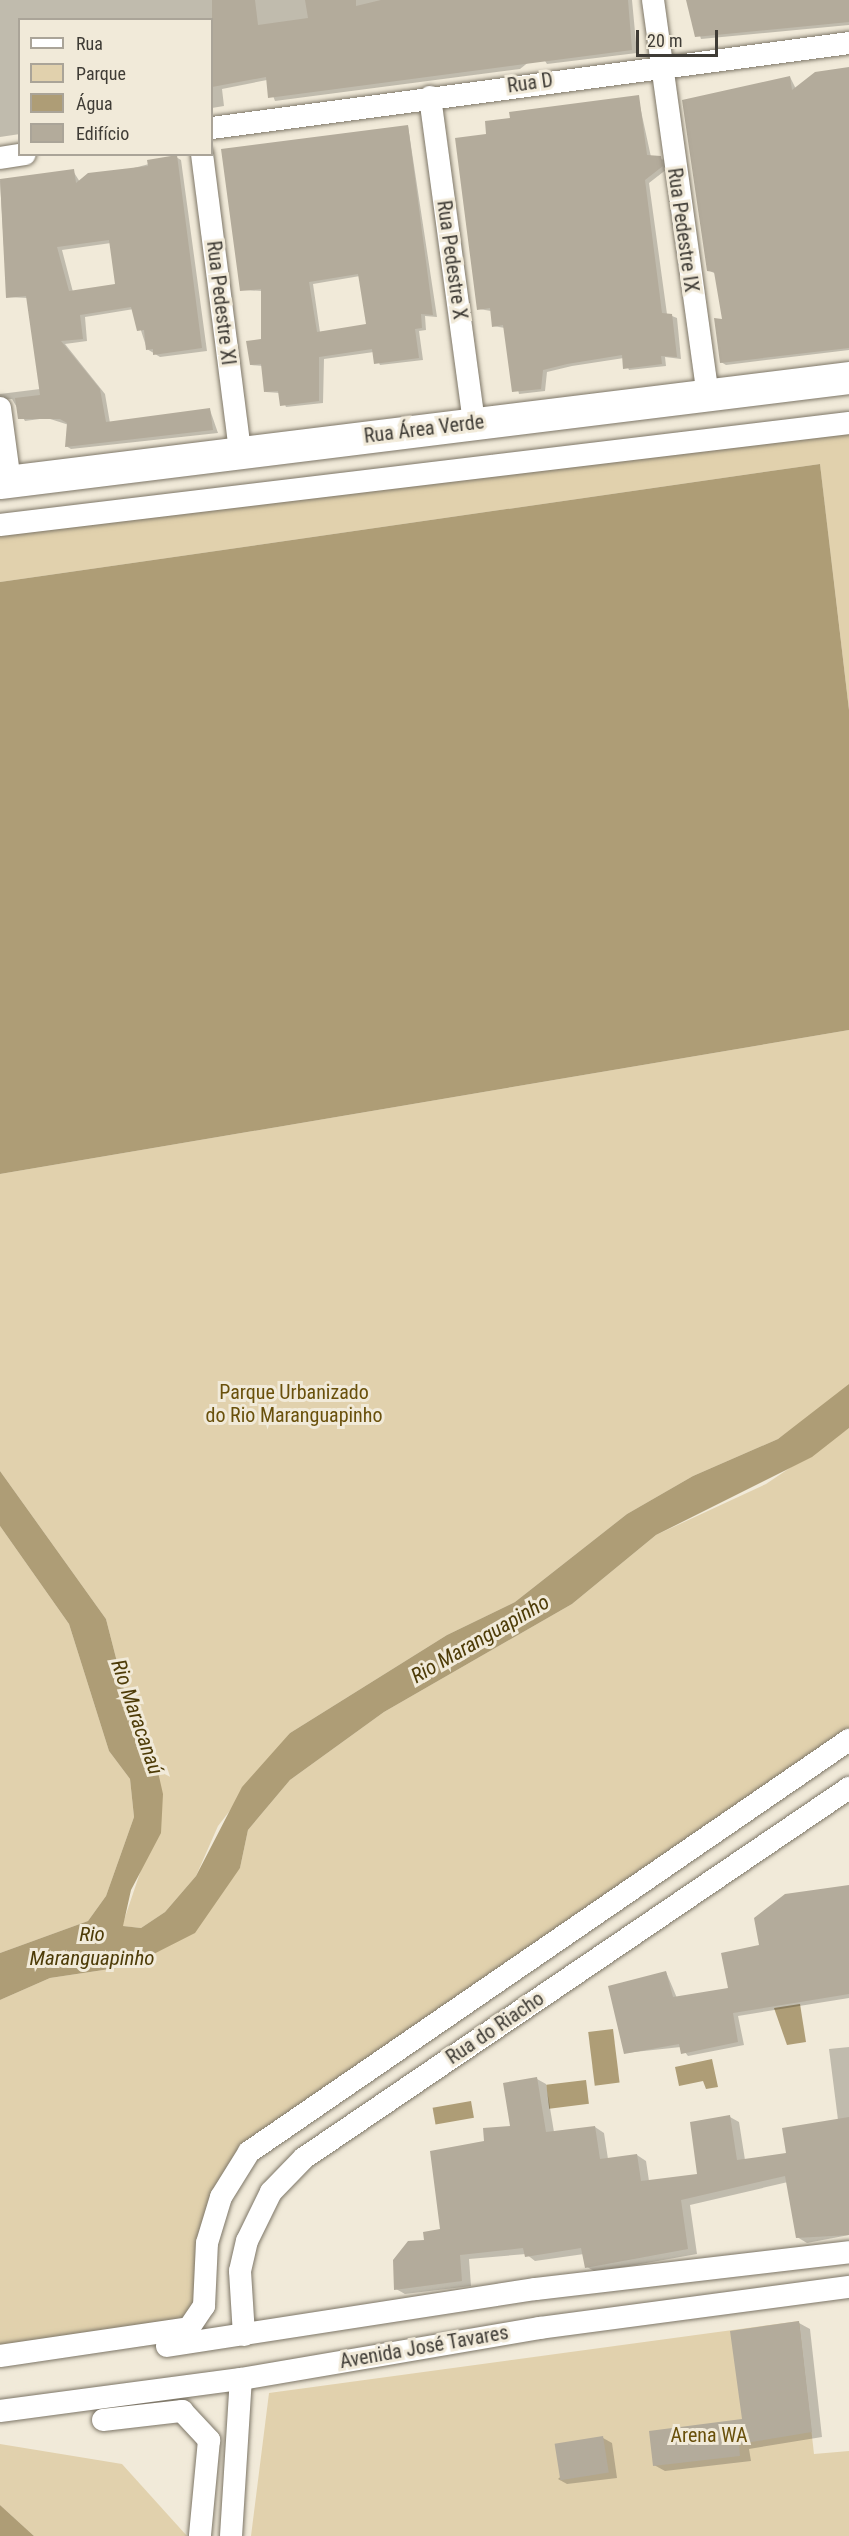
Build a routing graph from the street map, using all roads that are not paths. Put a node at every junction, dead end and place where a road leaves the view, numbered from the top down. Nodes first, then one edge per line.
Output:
1 (654, 0) edge
2 (849, 43) edge
3 (660, 64) junction
4 (430, 97) junction
5 (213, 128) edge
6 (18, 155) edge
7 (202, 156) edge
8 (0, 158) edge
9 (849, 378) edge
10 (708, 395) junction
11 (0, 408) edge
12 (474, 422) junction
13 (849, 423) edge
14 (240, 452) junction
15 (5, 482) edge
16 (0, 525) edge
17 (849, 1740) edge
18 (849, 1788) edge
19 (849, 2252) edge
20 (849, 2287) edge
21 (536, 2289) junction
22 (540, 2328) junction
23 (244, 2335) junction
24 (15, 2358) edge
25 (0, 2369) edge
26 (241, 2379) junction
27 (0, 2411) edge
28 (103, 2420) dead end
29 (200, 2536) edge
30 (231, 2536) edge

1 - 3 street, Rua Pedestre IX
2 - 3 street, Rua D
3 - 4 street, Rua D
3 - 10 street, Rua Pedestre IX
4 - 5 street, Rua D
4 - 12 street, Rua Pedestre X
6 - 8 street
7 - 14 street, Rua Pedestre XI
9 - 10 main road, Rua Área Verde
10 - 12 main road, Rua Área Verde
11 - 15 street
12 - 14 main road, Rua Área Verde
13 - 16 street
14 - 15 main road, Rua Área Verde
17 - 24 street
18 - 23 street, Rua do Riacho
19 - 21 street, Avenida José Tavares
20 - 22 street, Avenida José Tavares
21 - 22 street
21 - 23 street, Avenida José Tavares
22 - 26 street, Avenida José Tavares
23 - 24 street, Avenida José Tavares
24 - 25 street, Avenida José Tavares
26 - 27 street, Avenida José Tavares
26 - 30 street
28 - 29 street

